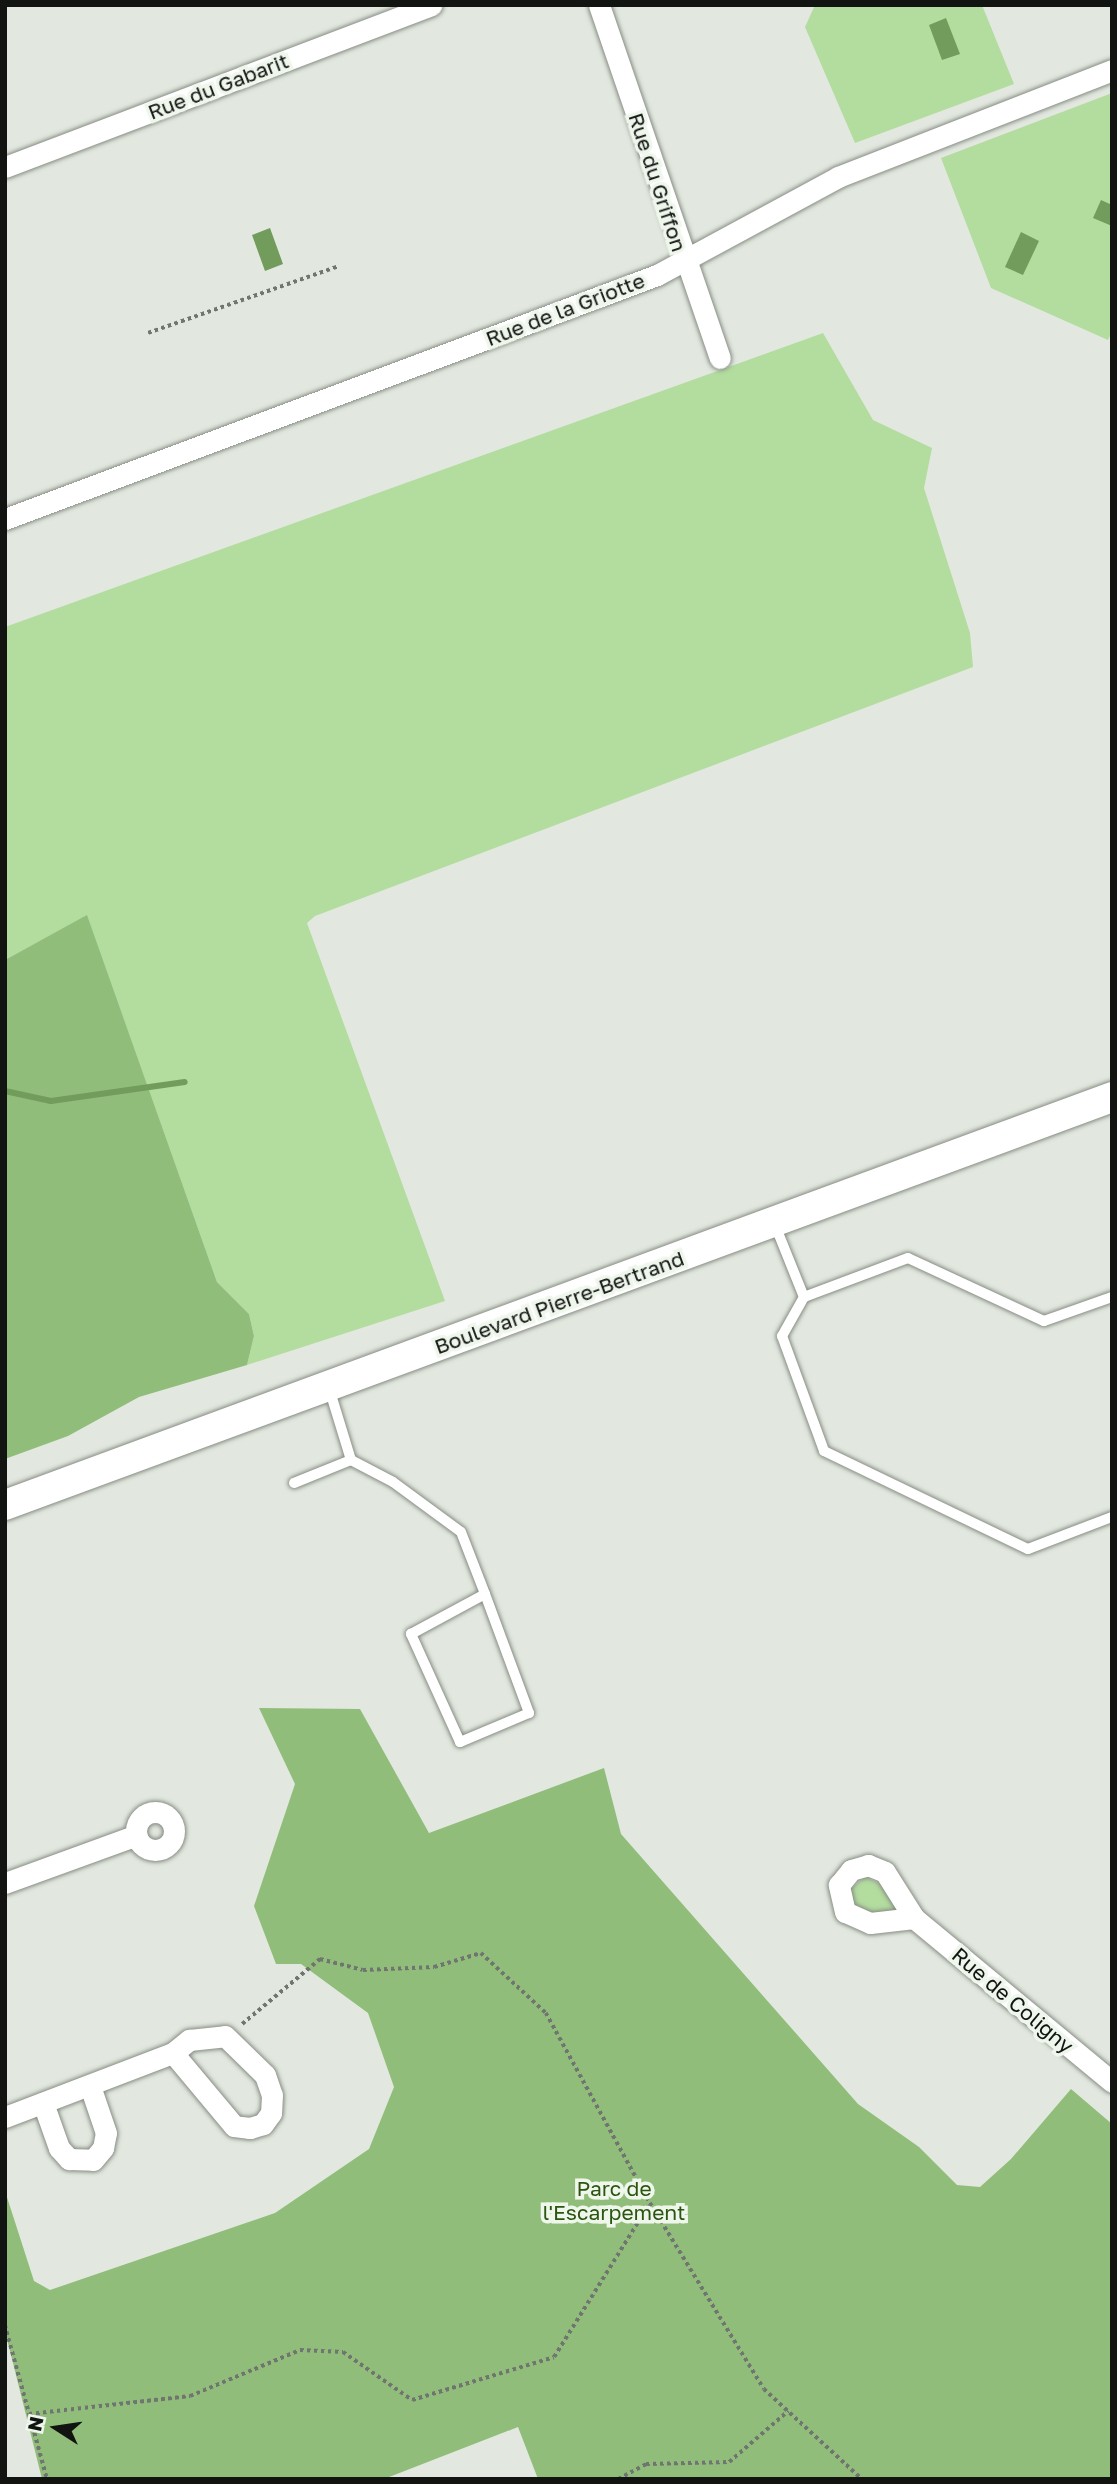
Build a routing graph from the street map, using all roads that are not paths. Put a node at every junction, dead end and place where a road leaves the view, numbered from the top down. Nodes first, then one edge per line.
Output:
1 (431, 5) edge
2 (599, 5) edge
3 (1112, 70) edge
4 (5, 167) edge
5 (684, 260) junction
6 (720, 358) dead end
7 (5, 519) edge
8 (1112, 1097) edge
9 (774, 1222) junction
10 (804, 1297) junction
11 (1112, 1297) edge
12 (328, 1386) junction
13 (351, 1460) junction
14 (294, 1483) dead end
15 (5, 1505) edge
16 (1112, 1517) edge
17 (485, 1594) junction
18 (137, 1835) dead end
19 (5, 1883) edge
20 (915, 1918) dead end
21 (173, 2053) junction
22 (1111, 2080) edge
23 (90, 2085) junction
24 (43, 2103) junction
25 (5, 2117) edge

1 - 4 street, Rue du Gabarit
2 - 5 street, Rue du Griffon
3 - 5 street, Rue de la Griotte
5 - 6 street, Rue du Griffon
5 - 7 street, Rue de la Griotte
8 - 9 main road, Boulevard Pierre-Bertrand
9 - 10 lane
9 - 12 main road, Boulevard Pierre-Bertrand
10 - 11 lane
10 - 16 lane
12 - 13 lane
12 - 15 main road, Boulevard Pierre-Bertrand
13 - 14 lane
13 - 17 lane
17 - 17 lane
18 - 19 street
20 - 22 street, Rue de Coligny
21 - 21 street
21 - 23 street
23 - 24 street
23 - 24 street
24 - 25 street

